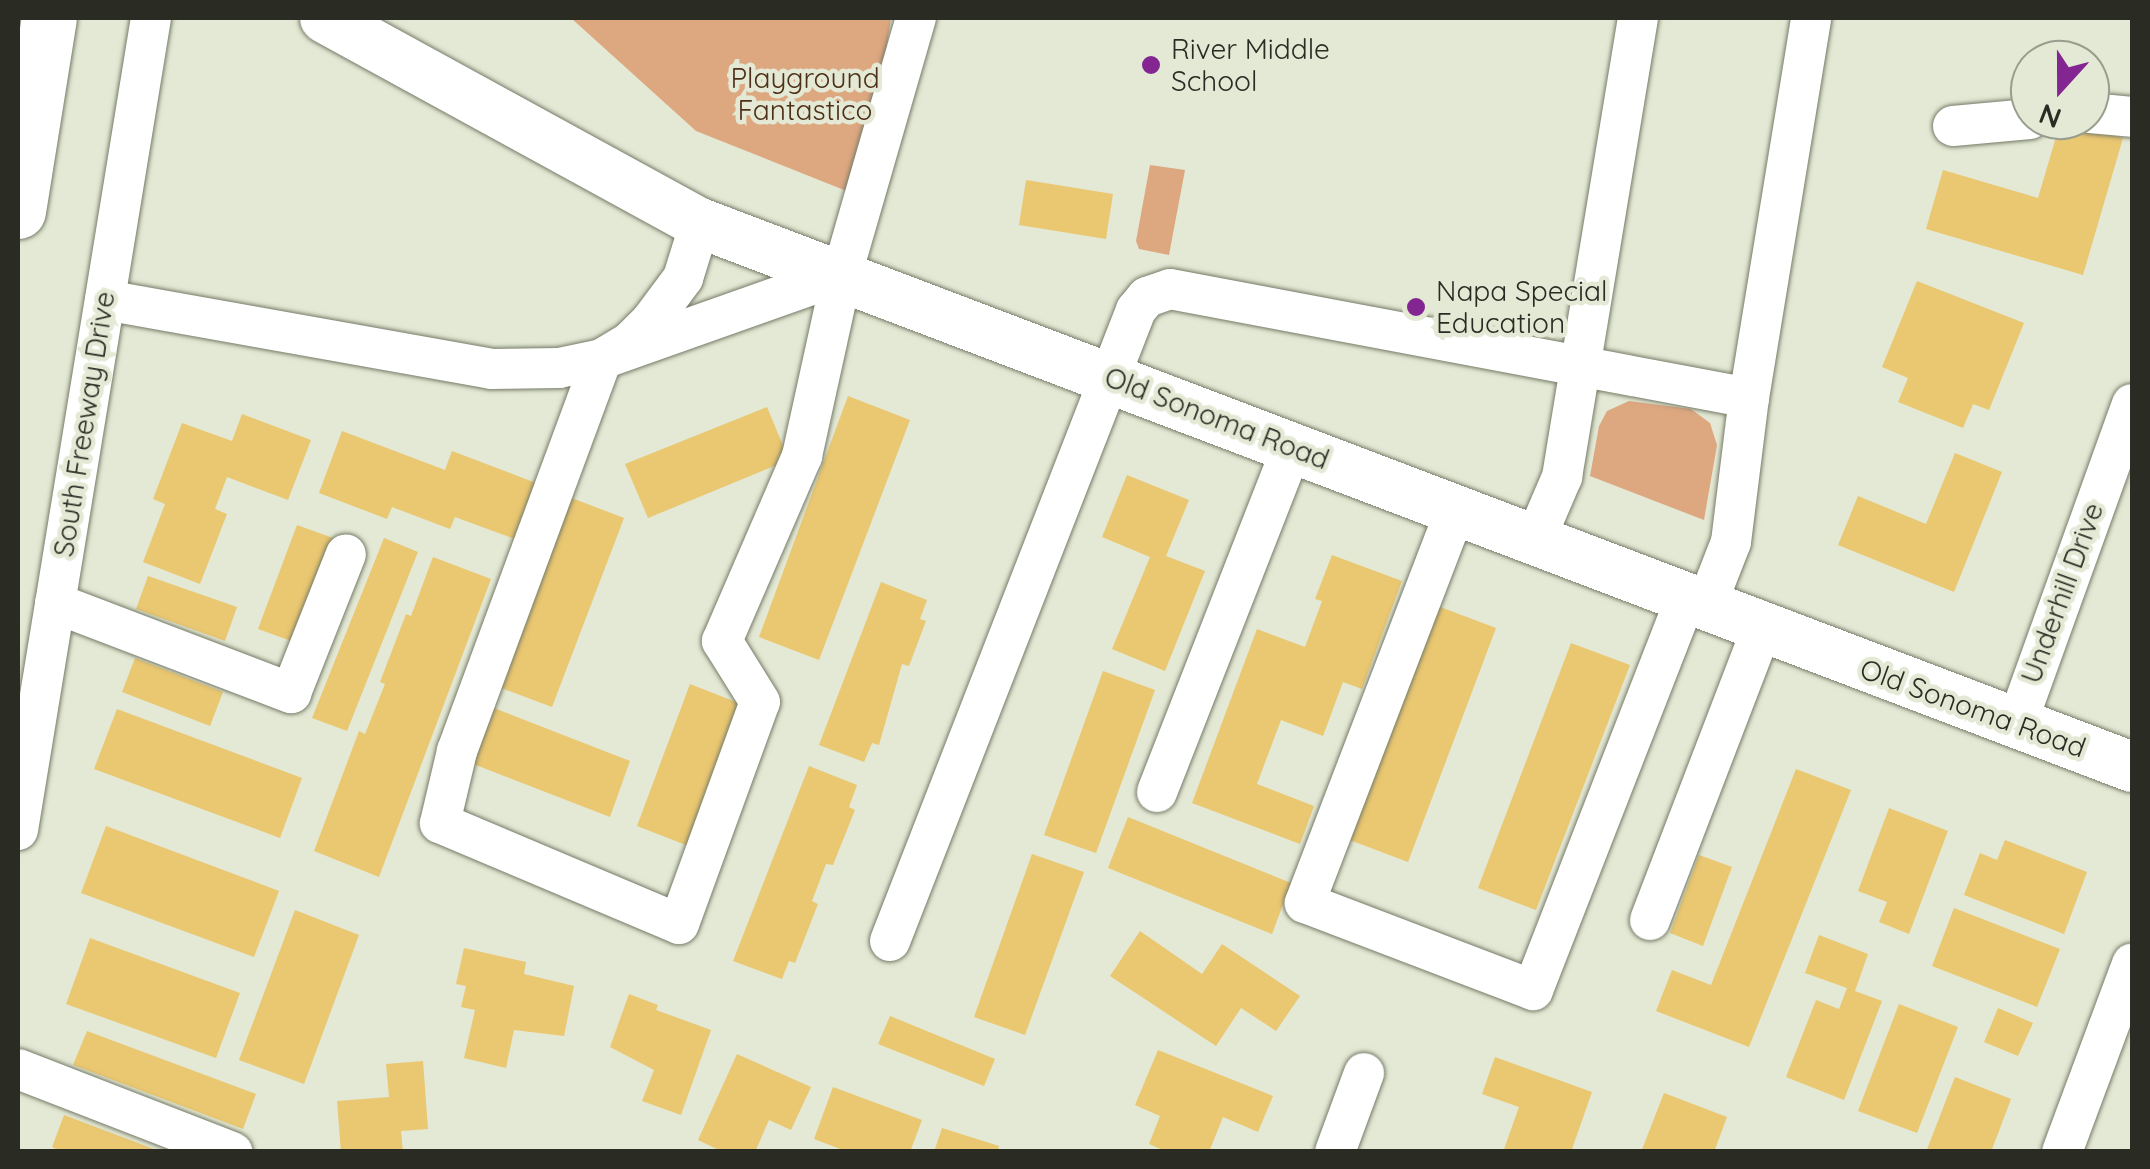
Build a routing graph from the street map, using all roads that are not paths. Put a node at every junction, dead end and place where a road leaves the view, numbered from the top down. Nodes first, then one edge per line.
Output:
1 (49, 18) edge
2 (152, 18) edge
3 (325, 18) edge
4 (916, 18) edge
5 (1638, 18) edge
6 (1811, 18) edge
7 (2010, 121) edge
8 (1953, 126) dead end
9 (18, 212) edge
10 (700, 222) junction
11 (842, 274) junction
12 (105, 300) junction
13 (602, 360) junction
14 (1584, 364) junction
15 (1110, 378) junction
16 (1749, 398) junction
17 (2132, 404) edge
18 (1292, 448) junction
19 (1456, 509) junction
20 (1535, 540) junction
21 (346, 554) dead end
22 (1696, 602) junction
23 (55, 603) junction
24 (1762, 628) junction
25 (2016, 726) junction
26 (2132, 767) edge
27 (1158, 792) dead end
28 (18, 830) edge
29 (1650, 920) dead end
30 (890, 941) dead end
31 (2132, 964) edge
32 (18, 1069) edge
33 (1364, 1073) dead end
34 (232, 1152) edge
35 (1334, 1152) edge
36 (2062, 1152) edge

1 - 9 highway
2 - 12 street, South Freeway Drive
3 - 10 main road, Old Sonoma Road
4 - 11 street
5 - 14 street
6 - 16 street
7 - 8 street
10 - 11 main road, Old Sonoma Road
10 - 13 street
11 - 13 street
11 - 13 street
11 - 15 main road, Old Sonoma Road
12 - 13 street
12 - 23 street, South Freeway Drive
14 - 15 street
14 - 16 street
14 - 20 street
15 - 18 main road, Old Sonoma Road
15 - 30 street
16 - 22 street
17 - 25 street, Underhill Drive
18 - 19 main road, Old Sonoma Road
18 - 27 street
19 - 20 main road, Old Sonoma Road
19 - 22 street
20 - 22 main road, Old Sonoma Road
21 - 23 street
22 - 24 main road, Old Sonoma Road
23 - 28 street, South Freeway Drive
24 - 25 main road, Old Sonoma Road
24 - 29 street
25 - 26 main road, Old Sonoma Road
31 - 36 street
32 - 34 street
33 - 35 street

